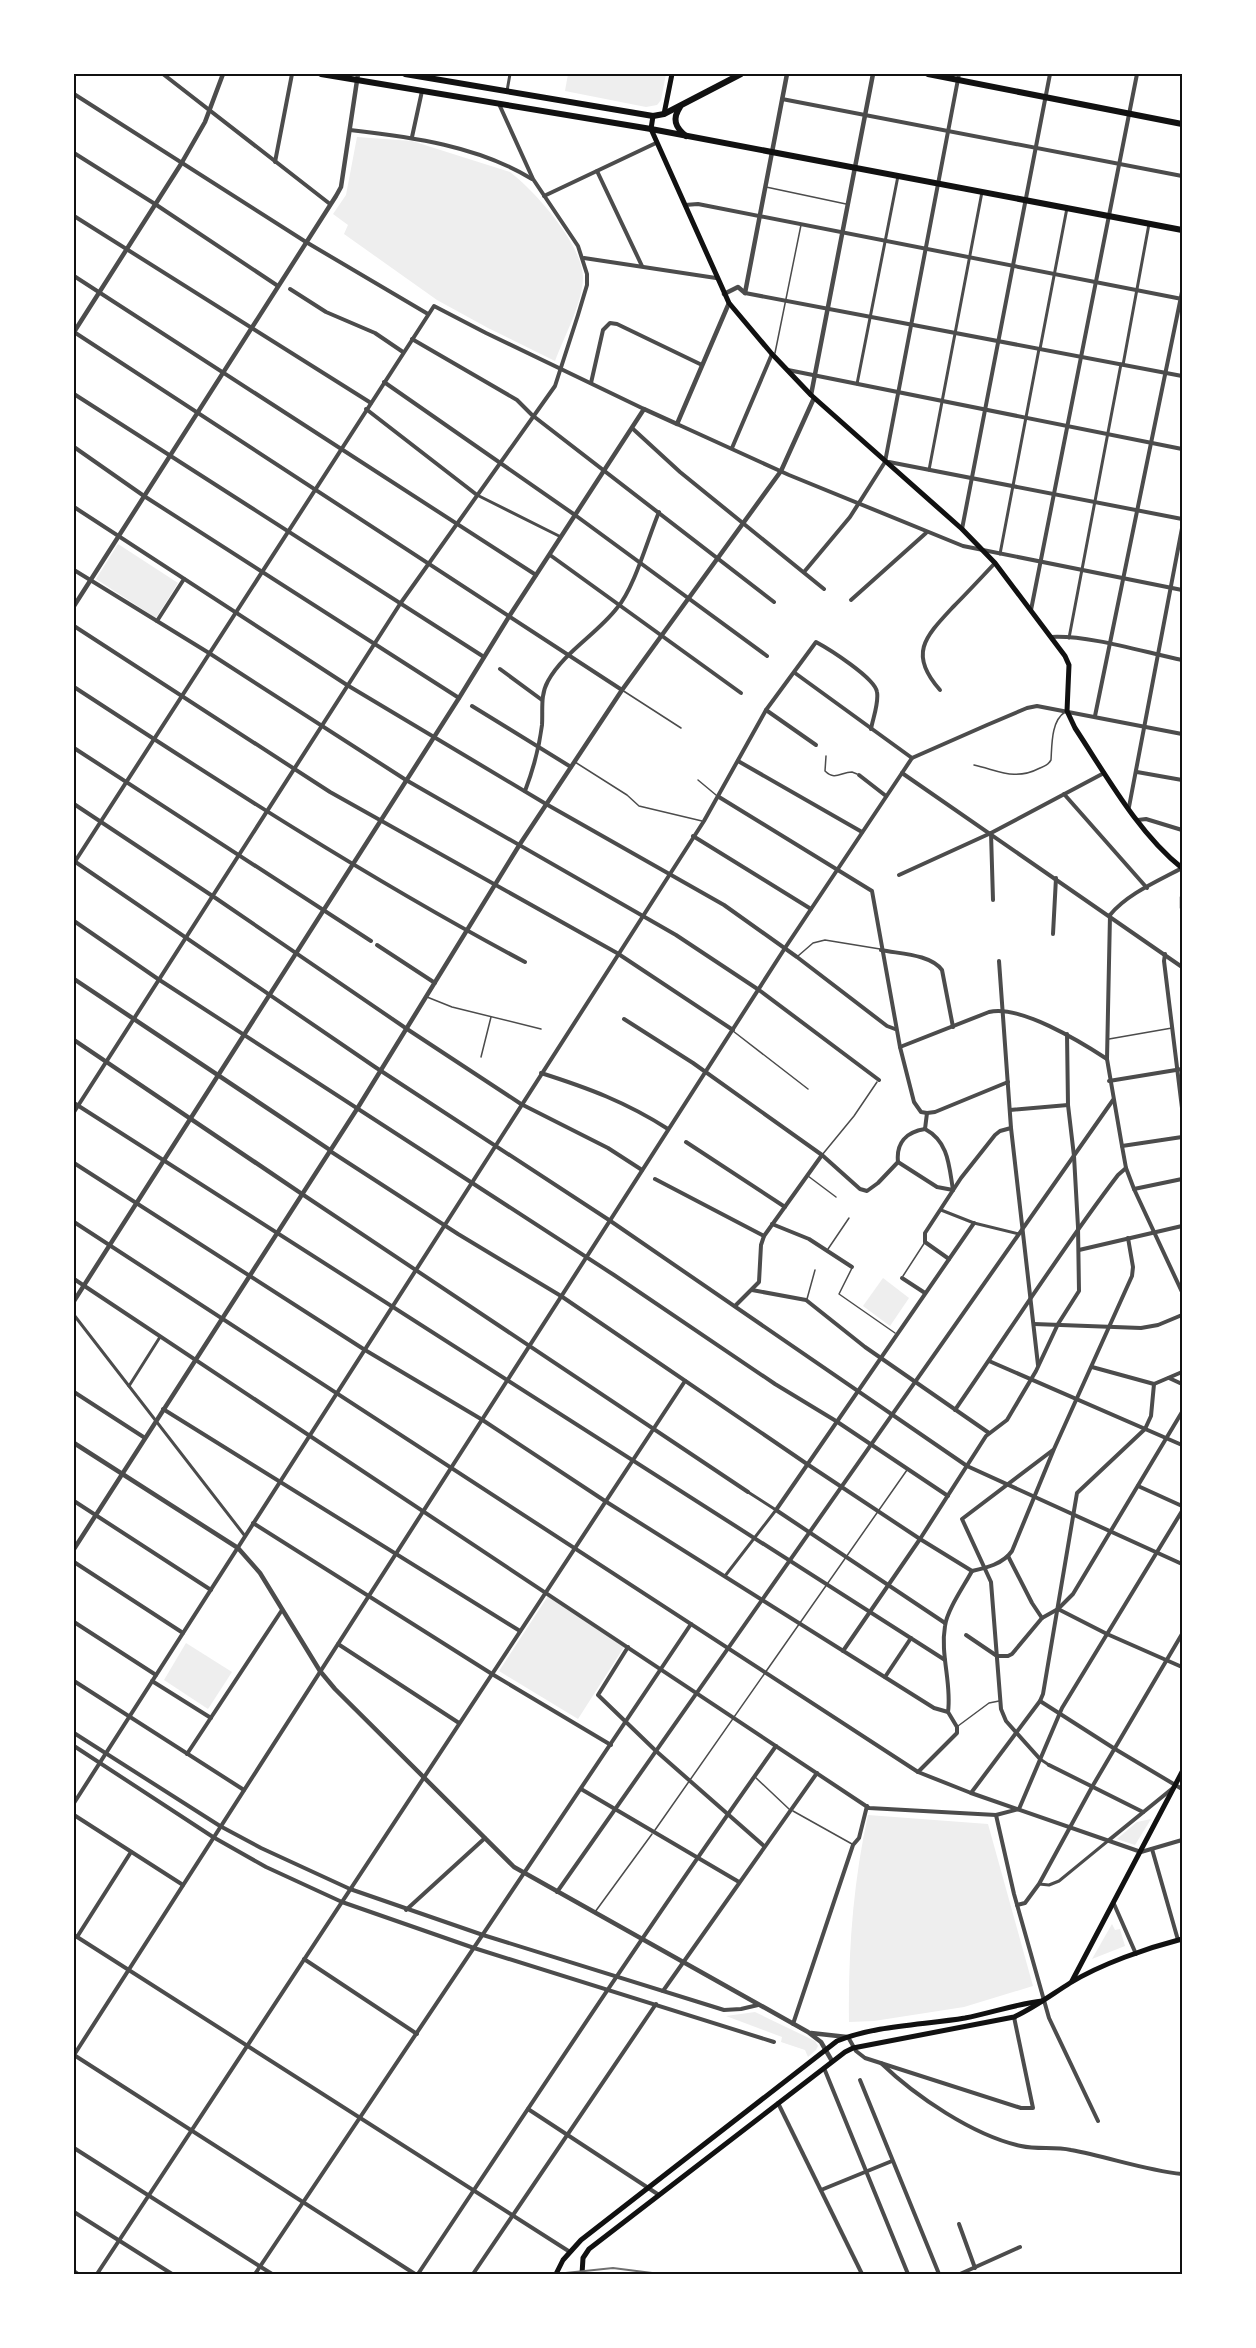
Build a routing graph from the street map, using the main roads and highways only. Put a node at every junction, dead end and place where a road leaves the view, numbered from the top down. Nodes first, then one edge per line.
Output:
1 (321, 74) edge
2 (405, 74) edge
3 (672, 74) edge
4 (741, 74) edge
5 (928, 74) edge
6 (423, 75) edge
7 (959, 76) edge
8 (358, 77) edge
9 (683, 104) junction
10 (664, 114) junction
11 (653, 116) junction
12 (1182, 124) edge
13 (651, 129) junction
14 (686, 136) junction
15 (1182, 230) edge
16 (1182, 868) edge
17 (1182, 1772) edge
18 (1180, 1940) edge
19 (1071, 1982) junction
20 (1044, 2001) junction
21 (556, 2274) edge
22 (582, 2274) edge

1 - 8 main road
2 - 6 main road
3 - 10 main road
4 - 9 main road
5 - 7 main road
6 - 11 main road
7 - 12 main road
8 - 13 main road
9 - 10 main road
9 - 14 main road
10 - 11 main road
11 - 13 main road
13 - 14 main road
13 - 16 main road
14 - 15 main road
17 - 19 main road
18 - 19 main road
19 - 20 main road
20 - 21 main road
20 - 22 main road

